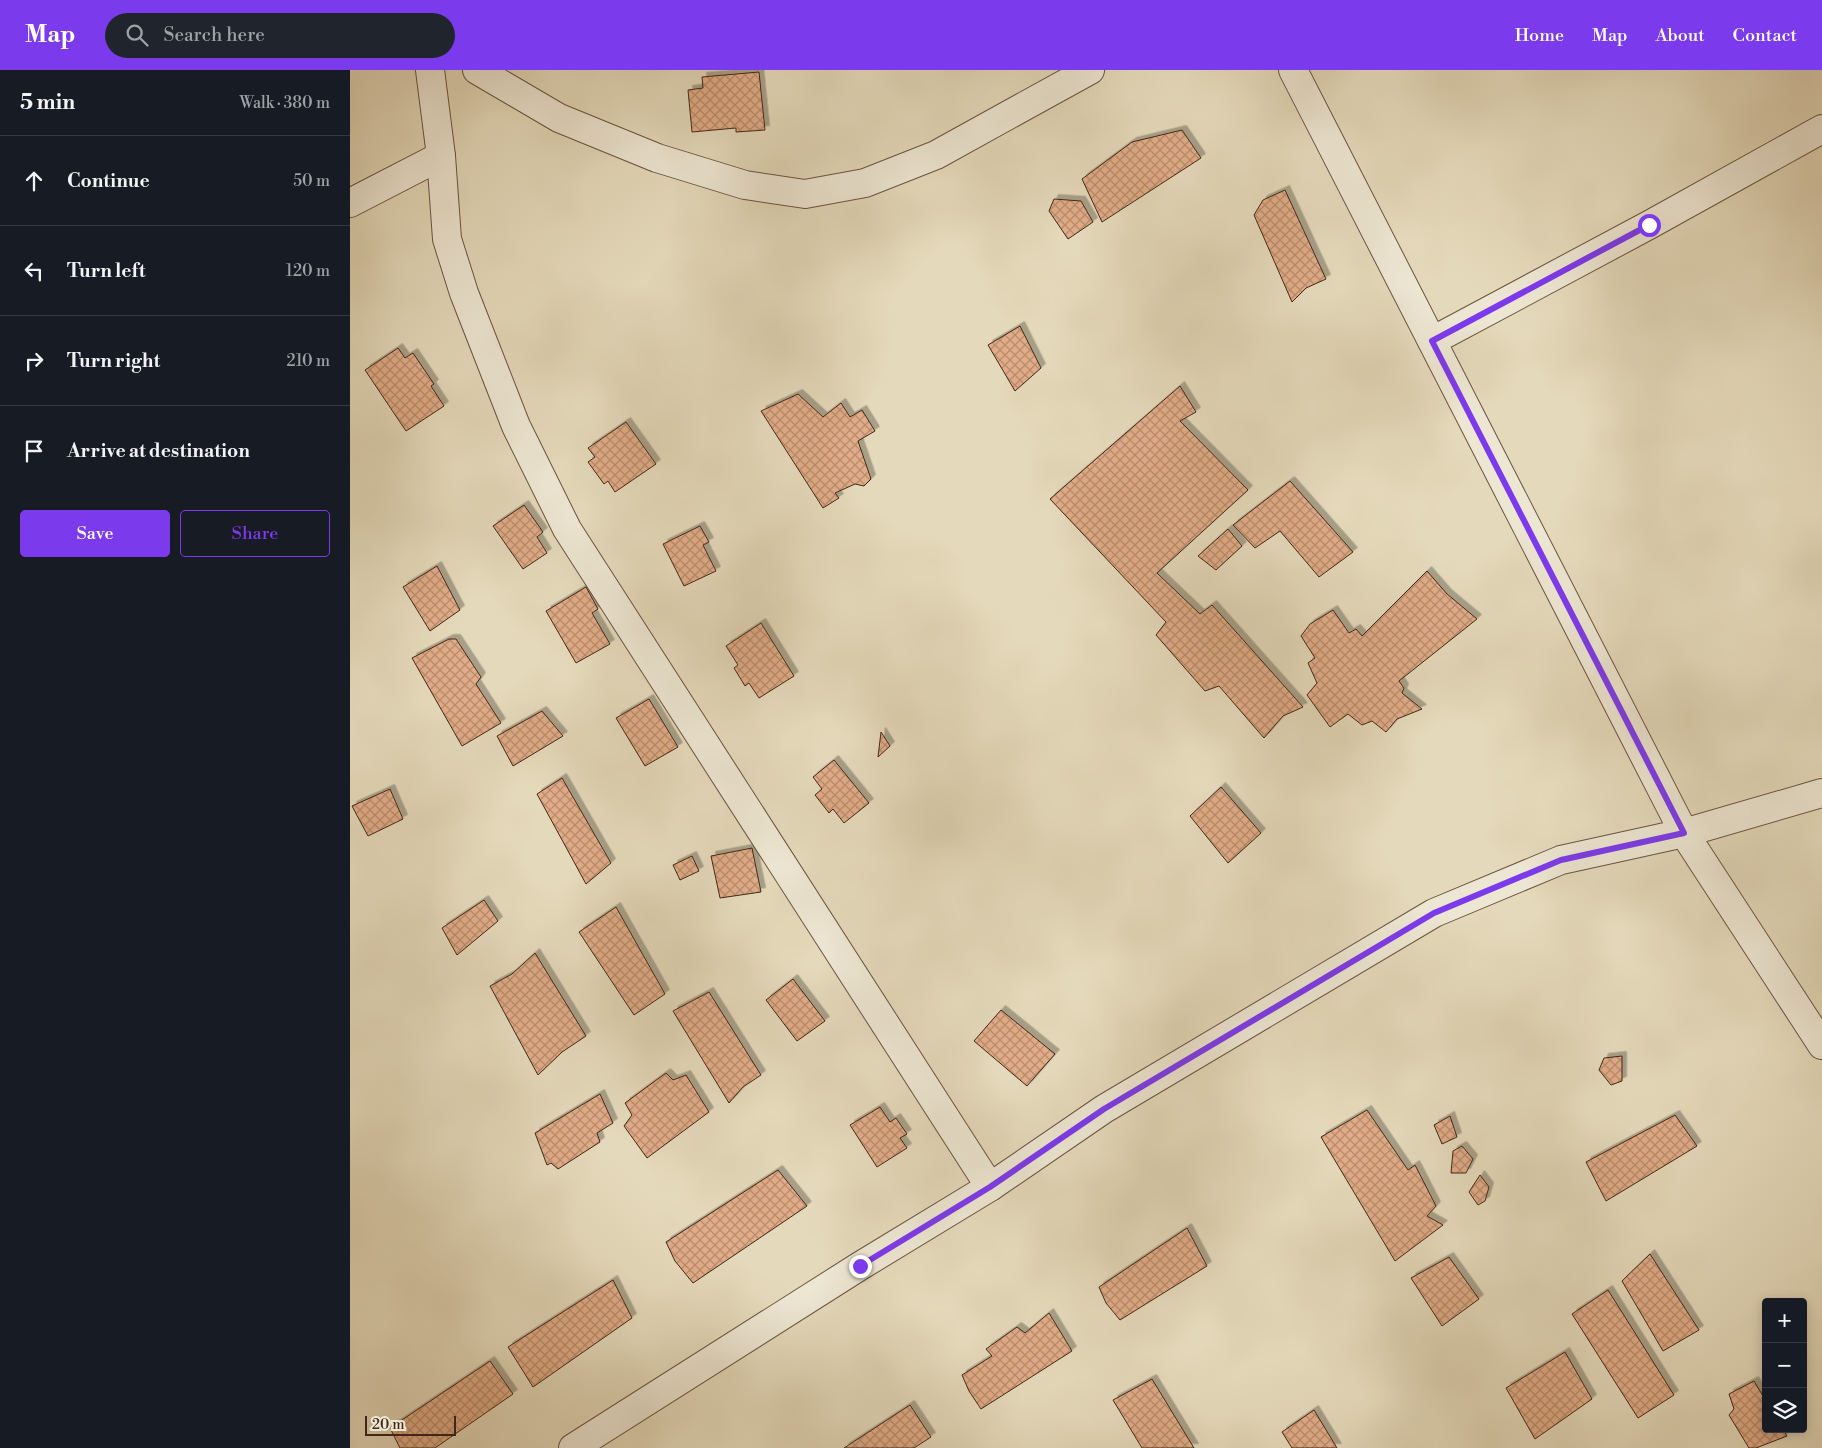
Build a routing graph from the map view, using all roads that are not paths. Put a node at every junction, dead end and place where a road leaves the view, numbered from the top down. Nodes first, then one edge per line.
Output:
1 (430, 70) edge
2 (477, 70) edge
3 (1090, 70) edge
4 (1293, 70) edge
5 (1822, 129) edge
6 (441, 156) junction
7 (350, 203) edge
8 (1432, 341) junction
9 (1822, 793) edge
10 (1684, 833) junction
11 (1822, 1045) edge
12 (990, 1187) junction
13 (573, 1448) edge

1 - 6 street
2 - 3 street
4 - 8 street
5 - 8 street
6 - 7 street
6 - 12 street
8 - 10 street
9 - 10 street
10 - 11 street
10 - 12 street
12 - 13 street

